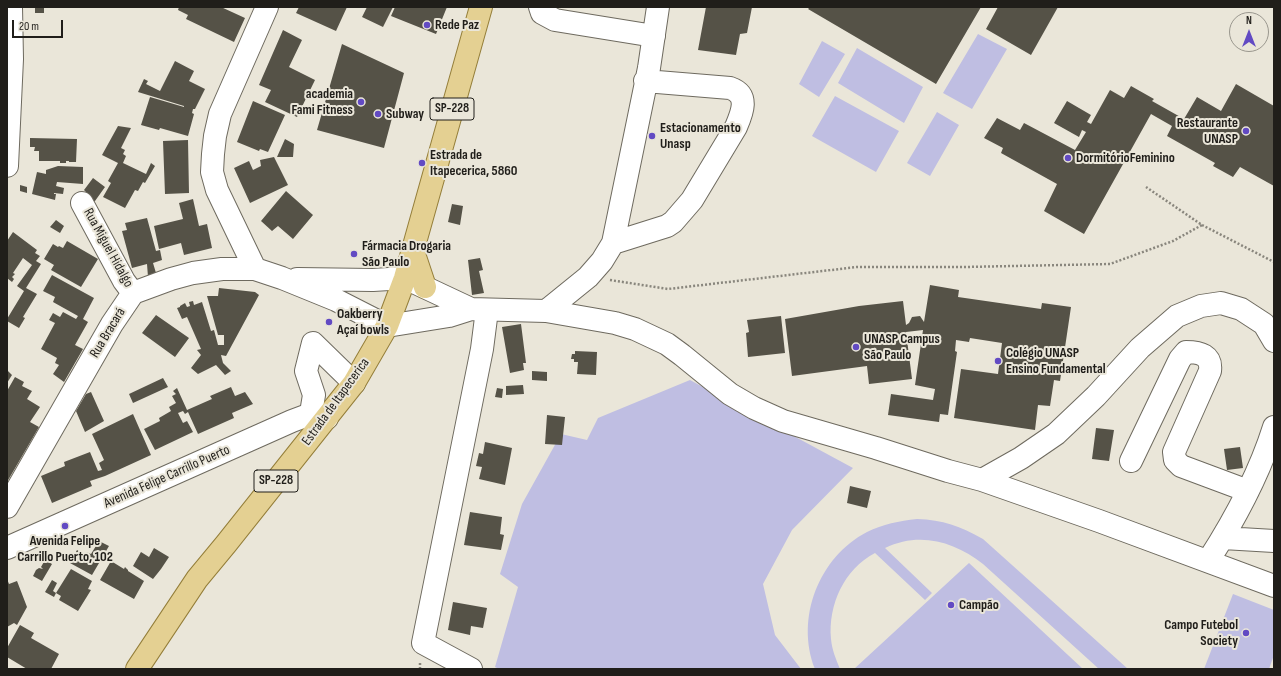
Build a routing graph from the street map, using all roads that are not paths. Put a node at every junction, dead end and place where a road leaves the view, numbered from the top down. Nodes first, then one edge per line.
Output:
1 (11, 7) edge
2 (267, 7) edge
3 (481, 7) edge
4 (491, 7) edge
5 (540, 7) edge
6 (658, 7) edge
7 (654, 36) junction
8 (469, 49) junction
9 (645, 81) junction
10 (7, 166) edge
11 (82, 202) dead end
12 (613, 243) junction
13 (413, 252) junction
14 (255, 270) junction
15 (282, 278) junction
16 (405, 278) junction
17 (425, 287) junction
18 (133, 293) junction
19 (479, 310) junction
20 (546, 311) junction
21 (388, 326) junction
22 (1274, 341) edge
23 (354, 383) junction
24 (319, 416) junction
25 (1274, 427) edge
26 (1132, 461) dead end
27 (982, 480) junction
28 (1248, 491) junction
29 (7, 507) edge
30 (1223, 538) junction
31 (1274, 541) edge
32 (7, 548) edge
33 (1208, 561) junction
34 (1274, 586) edge
35 (137, 669) edge
36 (471, 669) edge

1 - 10 street
2 - 14 street
3 - 8 main road, Estrada de Itapecerica / SP-228
4 - 8 main road, Estrada de Itapecerica / SP-228
5 - 7 street
6 - 7 street
7 - 9 street
8 - 13 main road, Estrada de Itapecerica / SP-228
9 - 12 street
9 - 12 street
11 - 18 street, Rua Miguel Hidalgo
12 - 20 street
13 - 16 main road, Estrada de Itapecerica / SP-228
13 - 17 main road
14 - 15 street, Rua Bracará
14 - 18 street, Rua Bracará
15 - 16 street, Rua Bracará
15 - 21 street, Rua Bracará
16 - 17 street
16 - 21 main road, Estrada de Itapecerica / SP-228
17 - 19 street
18 - 29 street, Rua Bracará
19 - 20 street
19 - 21 street
19 - 36 street
20 - 27 street
21 - 23 main road, Estrada de Itapecerica / SP-228
22 - 27 street
23 - 24 main road, Estrada de Itapecerica / SP-228
23 - 24 street
24 - 32 street, Avenida Felipe Carrillo Puerto
24 - 35 main road, Estrada de Itapecerica / SP-228
25 - 28 street
26 - 28 street
27 - 33 street
28 - 30 street
30 - 31 street
30 - 33 street
33 - 34 street

